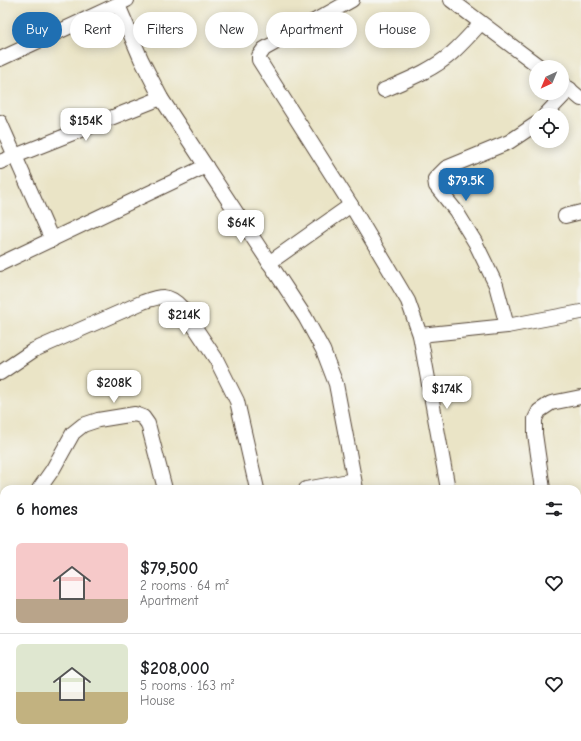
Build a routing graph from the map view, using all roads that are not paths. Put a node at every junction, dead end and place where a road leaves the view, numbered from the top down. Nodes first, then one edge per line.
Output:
1 (352, 0) edge
2 (451, 0) edge
3 (123, 2) edge
4 (480, 24) junction
5 (0, 60) edge
6 (530, 60) edge
7 (569, 89) edge
8 (384, 90) dead end
9 (161, 98) junction
10 (581, 99) edge
11 (0, 122) edge
12 (529, 128) edge
13 (14, 156) junction
14 (0, 162) edge
15 (206, 166) junction
16 (351, 205) junction
17 (581, 212) edge
18 (565, 216) dead end
19 (52, 240) junction
20 (269, 263) junction
21 (0, 264) edge
22 (581, 312) edge
23 (507, 326) junction
24 (420, 336) junction
25 (0, 373) edge
26 (581, 397) edge
27 (355, 484) edge
28 (42, 485) edge
29 (164, 485) edge
30 (256, 485) edge
31 (447, 485) edge
32 (542, 485) edge

1 - 16 street
2 - 4 street
3 - 5 street
3 - 9 street
4 - 6 street
4 - 8 street
7 - 10 street
9 - 13 street
9 - 15 street
11 - 13 street
12 - 23 street
13 - 14 street
13 - 19 street
15 - 19 street
15 - 20 street
16 - 20 street
16 - 24 street
17 - 18 street
19 - 21 street
20 - 27 street
22 - 23 street
23 - 24 street
24 - 31 street
25 - 30 street
26 - 32 street
28 - 29 street

